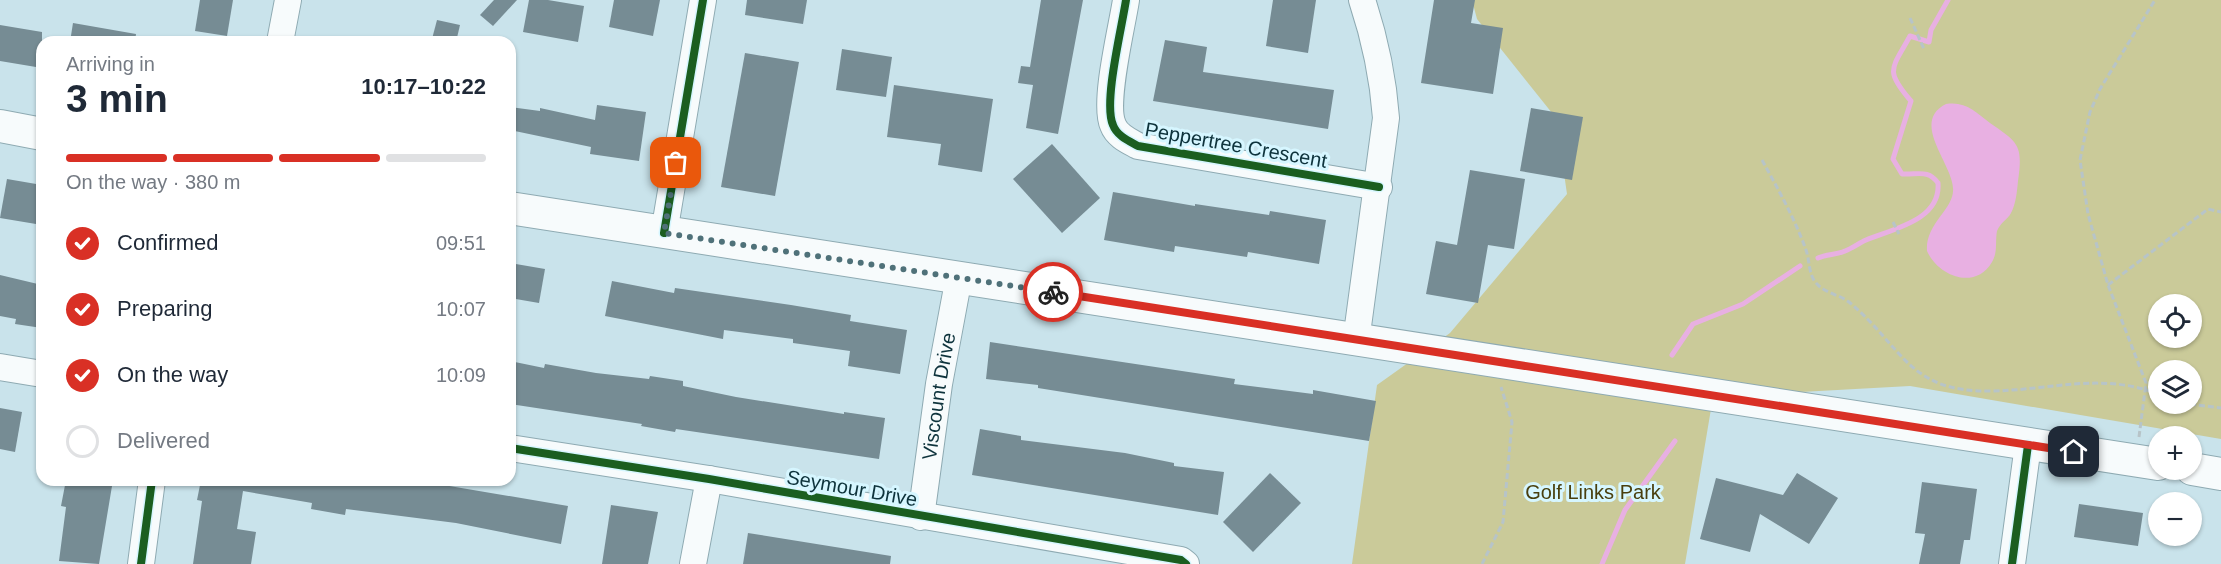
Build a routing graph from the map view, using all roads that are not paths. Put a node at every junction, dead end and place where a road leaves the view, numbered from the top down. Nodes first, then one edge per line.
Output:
1 (288, 0) edge
2 (703, 0) edge
3 (1126, 0) edge
4 (1362, 0) edge
5 (281, 36) edge
6 (0, 126) edge
7 (36, 133) edge
8 (1379, 187) junction
9 (516, 209) edge
10 (664, 233) junction
11 (959, 277) junction
12 (1356, 341) junction
13 (0, 367) edge
14 (36, 373) edge
15 (2028, 445) junction
16 (516, 449) edge
17 (2148, 463) edge
18 (2202, 471) edge
19 (2221, 474) edge
20 (709, 479) junction
21 (151, 486) edge
22 (921, 517) junction
23 (141, 564) edge
24 (693, 564) edge
25 (1186, 564) edge
26 (2012, 564) edge

1 - 5 street
2 - 10 street
3 - 8 street, Peppertree Crescent
4 - 8 street
6 - 7 main road
8 - 12 street
9 - 10 main road
10 - 11 main road
11 - 12 main road
11 - 22 street, Viscount Drive
12 - 15 main road
13 - 14 street
15 - 17 main road
15 - 26 street
16 - 20 street, Seymour Drive
18 - 19 main road
20 - 22 street, Seymour Drive
20 - 24 street
21 - 23 street
22 - 25 street, Seymour Drive

